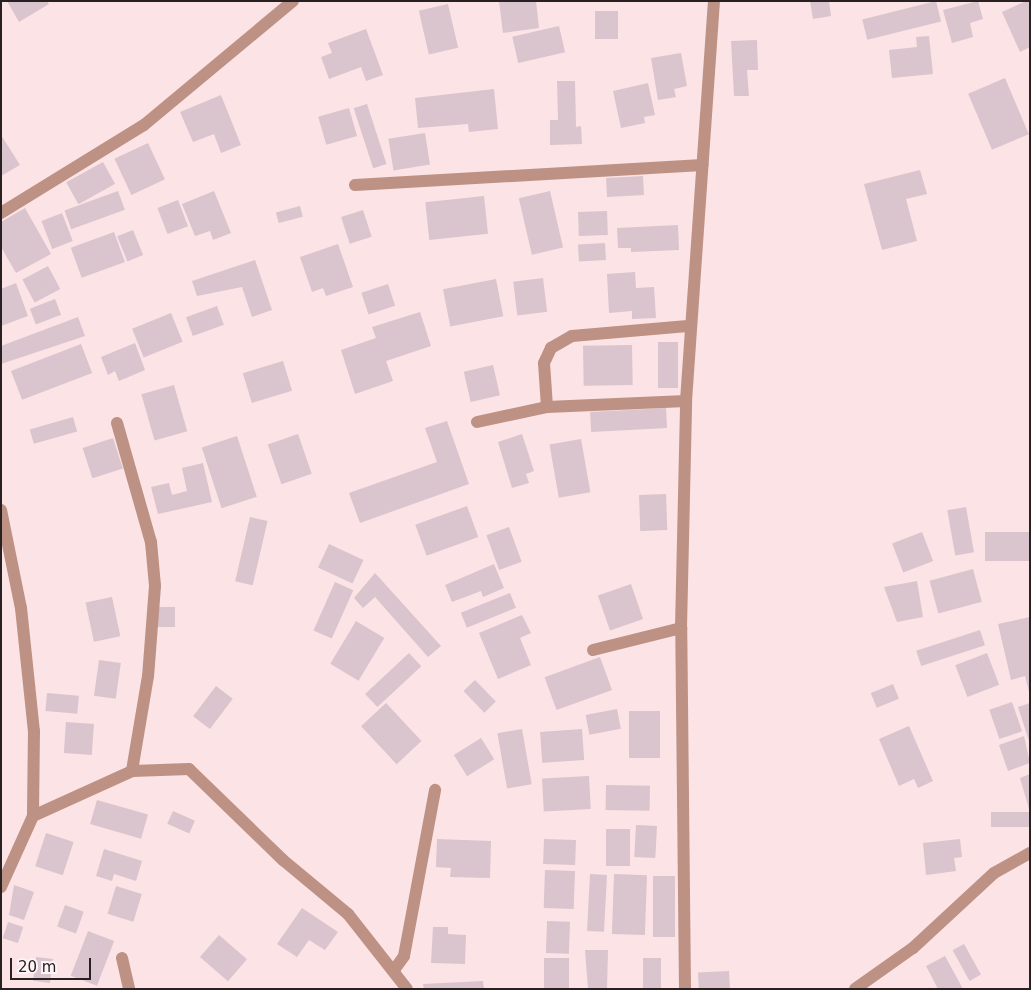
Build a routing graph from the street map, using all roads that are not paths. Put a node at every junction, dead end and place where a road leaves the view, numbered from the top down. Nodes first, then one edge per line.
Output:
1 (714, 1) edge
2 (288, 2) edge
3 (702, 165) junction
4 (355, 185) dead end
5 (1, 213) edge
6 (688, 326) junction
7 (686, 401) junction
8 (547, 407) junction
9 (477, 422) dead end
10 (117, 423) dead end
11 (1, 510) edge
12 (681, 628) junction
13 (593, 650) dead end
14 (132, 771) junction
15 (434, 790) dead end
16 (33, 816) junction
17 (1030, 853) edge
18 (1, 886) edge
19 (122, 958) dead end
20 (394, 970) junction
21 (129, 989) edge
22 (407, 989) edge
23 (685, 989) edge
24 (855, 989) edge

1 - 3 street
2 - 5 street
3 - 4 street
3 - 6 street
6 - 7 street
6 - 8 street
7 - 8 street
7 - 12 street
8 - 9 street
10 - 14 street
11 - 16 street
12 - 13 street
12 - 23 street
14 - 16 street
14 - 20 street
15 - 20 street
16 - 18 street
17 - 24 street
19 - 21 street
20 - 22 street

